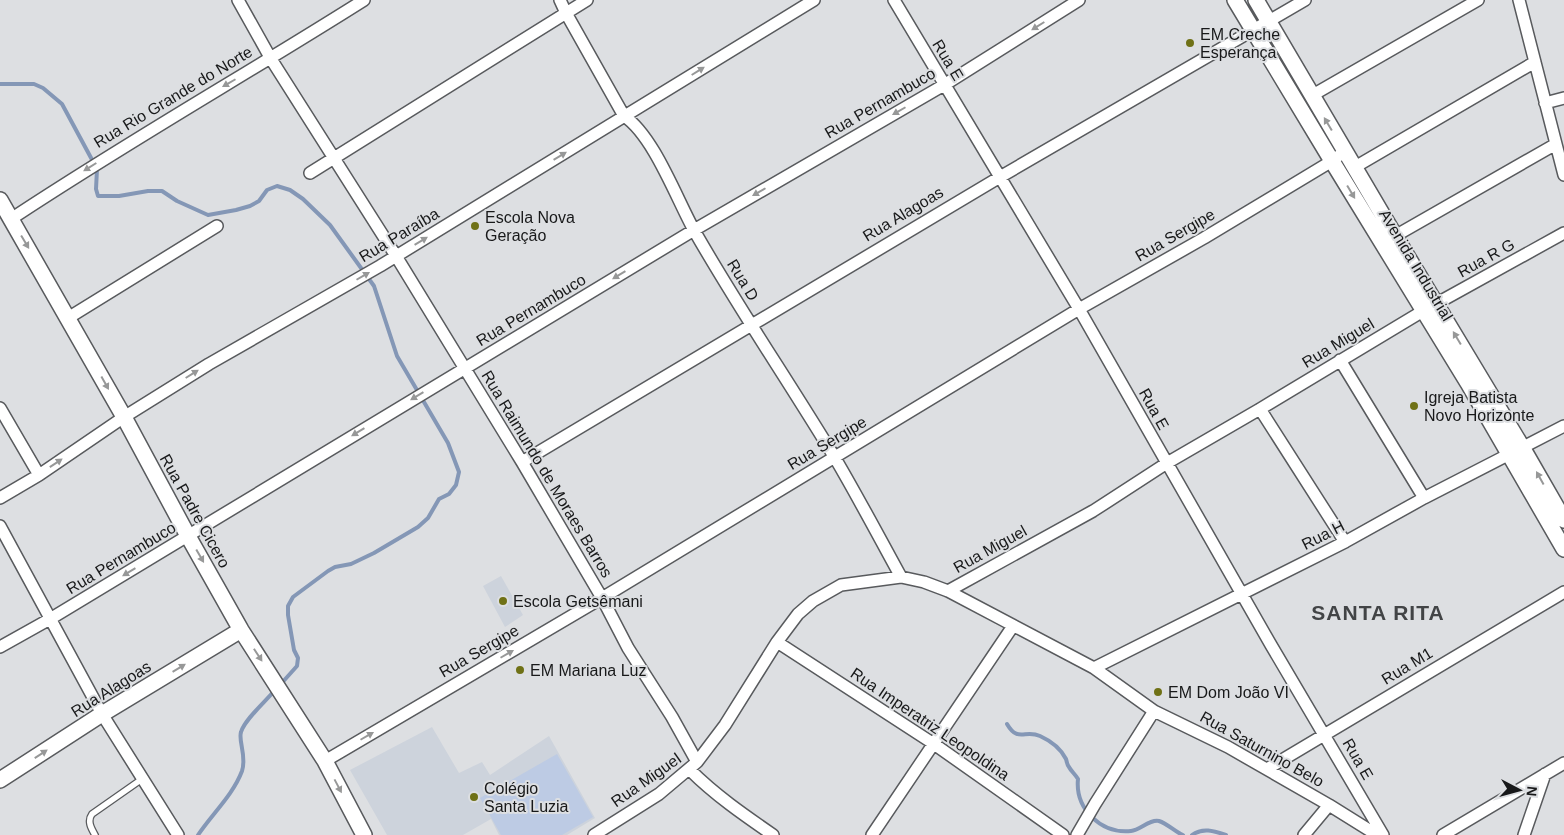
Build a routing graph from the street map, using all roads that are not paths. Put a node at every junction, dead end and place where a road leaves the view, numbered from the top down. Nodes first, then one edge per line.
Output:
1 (238, 0) edge
2 (364, 0) edge
3 (560, 0) edge
4 (587, 0) edge
5 (814, 0) edge
6 (894, 0) edge
7 (1079, 0) edge
8 (1235, 0) edge
9 (1256, 0) edge
10 (1305, 0) edge
11 (1478, 0) edge
12 (1519, 0) edge
13 (566, 13) junction
14 (1269, 22) junction
15 (1253, 30) junction
16 (271, 58) junction
17 (1535, 62) junction
18 (944, 85) junction
19 (1311, 96) junction
20 (1564, 98) edge
21 (1545, 102) junction
22 (624, 116) junction
23 (1556, 144) junction
24 (1345, 151) junction
25 (335, 158) junction
26 (1332, 161) junction
27 (1355, 168) junction
28 (310, 173) dead end
29 (1564, 175) edge
30 (1000, 177) junction
31 (0, 200) edge
32 (5, 222) edge
33 (217, 226) dead end
34 (694, 230) junction
35 (1564, 233) edge
36 (1395, 236) junction
37 (396, 256) junction
38 (1437, 304) junction
39 (1079, 309) junction
40 (1423, 311) junction
41 (68, 318) junction
42 (751, 326) junction
43 (1340, 360) junction
44 (465, 369) junction
45 (0, 408) edge
46 (1260, 409) junction
47 (124, 417) junction
48 (1564, 426) edge
49 (1522, 447) junction
50 (1508, 454) junction
51 (834, 458) junction
52 (522, 462) junction
53 (1166, 463) junction
54 (39, 475) junction
55 (0, 498) edge
56 (1424, 498) junction
57 (1564, 520) edge
58 (0, 526) edge
59 (188, 536) junction
60 (1345, 542) junction
61 (1564, 549) edge
62 (901, 577) junction
63 (948, 591) junction
64 (1564, 592) edge
65 (1243, 594) junction
66 (602, 598) junction
67 (50, 620) junction
68 (1013, 626) junction
69 (241, 630) junction
70 (778, 642) junction
71 (0, 647) edge
72 (1094, 668) junction
73 (1154, 710) junction
74 (102, 714) junction
75 (1324, 734) junction
76 (934, 744) junction
77 (325, 761) junction
78 (1564, 763) edge
79 (694, 766) junction
80 (1267, 769) junction
81 (1545, 774) junction
82 (142, 779) junction
83 (0, 780) edge
84 (1329, 805) junction
85 (96, 835) edge
86 (178, 835) edge
87 (364, 835) edge
88 (594, 835) edge
89 (774, 835) edge
90 (872, 835) edge
91 (1063, 835) edge
92 (1077, 835) edge
93 (1304, 835) edge
94 (1377, 835) edge
95 (1384, 835) edge
96 (1443, 835) edge
97 (1524, 835) edge

1 - 16 street, Rua Raimundo de Moraes Barros
2 - 16 street, Rua Rio Grande do Norte
3 - 13 street, Rua D
4 - 13 street
22 -> 5 street, Rua Paraíba
6 - 18 street, Rua E
7 -> 18 street, Rua Pernambuco
8 - 15 street, Avenida Industrial
9 - 14 street, Avenida Industrial
10 - 14 street, Rua Alagoas
11 - 19 street
12 - 17 street
13 - 22 street, Rua D
13 - 25 street
14 - 15 street, Rua Alagoas
14 - 19 street, Avenida Industrial
15 - 26 street, Avenida Industrial
15 - 30 street, Rua Alagoas
16 - 25 street, Rua Raimundo de Moraes Barros
16 -> 32 street, Rua Rio Grande do Norte
17 - 21 street
17 - 27 street
18 - 30 street, Rua E
18 -> 34 street, Rua Pernambuco
24 -> 19 street, Avenida Industrial
20 - 21 street
21 - 23 street
22 - 34 street, Rua D
37 -> 22 street, Rua Paraíba
23 - 29 street
23 - 36 street
24 - 26 street, Rua Sergipe
24 - 27 street, Avenida Industrial
25 - 28 street
25 - 37 street, Rua Raimundo de Moraes Barros
26 - 39 street, Rua Sergipe
26 -> 40 street, Avenida Industrial
27 - 36 street, Avenida Industrial
30 - 39 street, Rua E
30 - 42 street, Rua Alagoas
31 - 32 street, Rua Padre Cicero
32 -> 41 street, Rua Padre Cicero
33 - 41 street
34 - 42 street, Rua D
34 -> 44 street, Rua Pernambuco
35 - 38 street, Rua R G
36 - 38 street, Avenida Industrial
37 - 44 street, Rua Raimundo de Moraes Barros
47 -> 37 street, Rua Paraíba
38 - 40 street, Rua R G
49 -> 38 street, Avenida Industrial
39 - 51 street, Rua Sergipe
39 - 53 street, Rua E
40 - 43 street, Rua Miguel
40 - 50 street, Avenida Industrial
41 -> 47 street, Rua Padre Cicero
42 - 51 street, Rua D
42 - 52 street, Rua Alagoas
43 - 46 street, Rua Miguel
43 - 56 street
44 - 52 street, Rua Raimundo de Moraes Barros
44 -> 59 street, Rua Pernambuco
45 - 54 street
46 - 53 street, Rua Miguel
46 - 60 street
54 -> 47 street, Rua Paraíba
47 - 59 street, Rua Padre Cicero
48 - 49 street, Rua H
49 - 50 street, Rua H
57 -> 49 street, Avenida Industrial
50 - 56 street, Rua H
50 - 61 street, Avenida Industrial
51 - 62 street, Rua D
51 - 66 street, Rua Sergipe
52 - 66 street, Rua Raimundo de Moraes Barros
53 - 63 street, Rua Miguel
53 - 65 street, Rua E
54 - 55 street, Rua Paraíba
56 - 60 street, Rua H
58 - 67 street
59 -> 67 street, Rua Pernambuco
59 -> 69 street, Rua Padre Cicero
60 - 65 street, Rua H
62 - 63 street, Rua Miguel
62 - 70 street, Rua Miguel
63 - 68 street, Rua Saturnino Belo
64 - 75 street, Rua M1
65 - 72 street, Rua H
65 - 75 street, Rua E
77 -> 66 street, Rua Sergipe
66 - 79 street, Rua Raimundo de Moraes Barros
67 - 71 street, Rua Pernambuco
67 - 74 street
68 - 72 street, Rua Saturnino Belo
68 - 76 street
74 -> 69 street, Rua Alagoas
69 -> 77 street, Rua Padre Cicero
70 - 76 street, Rua Imperatriz Leopoldina
70 - 79 street, Rua Miguel
72 - 73 street, Rua Saturnino Belo
73 - 80 street, Rua Saturnino Belo
73 - 92 street
74 - 82 street
83 -> 74 street, Rua Alagoas
75 - 80 street, Rua M1
75 - 95 street, Rua E
76 - 90 street
76 - 91 street, Rua Imperatriz Leopoldina
77 -> 87 street, Rua Padre Cicero
78 - 81 street
79 - 88 street, Rua Miguel
79 - 89 street, Rua Raimundo de Moraes Barros
80 - 84 street, Rua Saturnino Belo
81 - 96 street
81 - 97 street
82 - 85 lane
82 - 86 street
84 - 93 street
84 - 94 street, Rua Saturnino Belo

